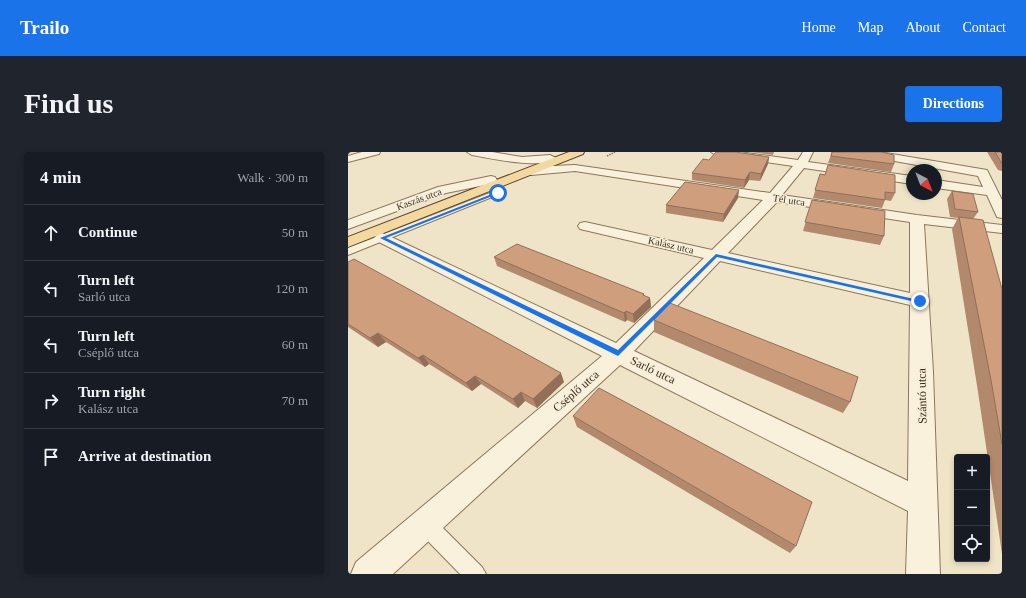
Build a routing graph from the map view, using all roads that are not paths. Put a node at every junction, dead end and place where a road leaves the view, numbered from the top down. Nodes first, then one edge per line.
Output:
1 (375, 152) edge
2 (472, 152) edge
3 (716, 152) edge
4 (808, 152) edge
5 (861, 152) edge
6 (571, 154) edge
7 (348, 159) edge
8 (801, 164) junction
9 (524, 167) junction
10 (575, 168) junction
11 (906, 179) edge
12 (491, 180) junction
13 (942, 185) edge
14 (992, 192) junction
15 (498, 193) dead end
16 (774, 198) junction
17 (1002, 214) edge
18 (917, 219) junction
19 (348, 225) edge
20 (585, 226) dead end
21 (1002, 229) edge
22 (348, 234) edge
23 (382, 238) junction
24 (348, 242) edge
25 (348, 252) edge
26 (716, 255) junction
27 (920, 301) junction
28 (618, 354) junction
29 (923, 503) junction
30 (425, 524) junction
31 (368, 574) edge
32 (475, 574) edge
33 (924, 574) edge

1 - 7 street
2 - 9 street, Tél utca
3 - 8 street
4 - 8 street, Cséplő utca
5 - 14 street
6 - 9 main road
6 - 9 main road
6 - 10 street
8 - 11 street
8 - 16 street, Cséplő utca
9 - 10 street, Tél utca
9 - 12 main road
9 - 24 main road
10 - 16 street, Tél utca
12 - 19 street, Kaszás utca
12 - 22 main road
13 - 14 street
14 - 17 street
15 - 23 lane
16 - 18 street, Tél utca
16 - 26 street, Cséplő utca
18 - 21 street, Tél utca
18 - 27 street, Szántó utca
20 - 26 street, Kalász utca
23 - 25 lane
23 - 28 street, Sarló utca
26 - 27 street, Kalász utca
26 - 28 street, Cséplő utca
27 - 29 street, Szántó utca
28 - 29 street, Sarló utca
28 - 30 street, Cséplő utca
29 - 33 street, Szántó utca
30 - 31 street, Cséplő utca
30 - 32 lane

